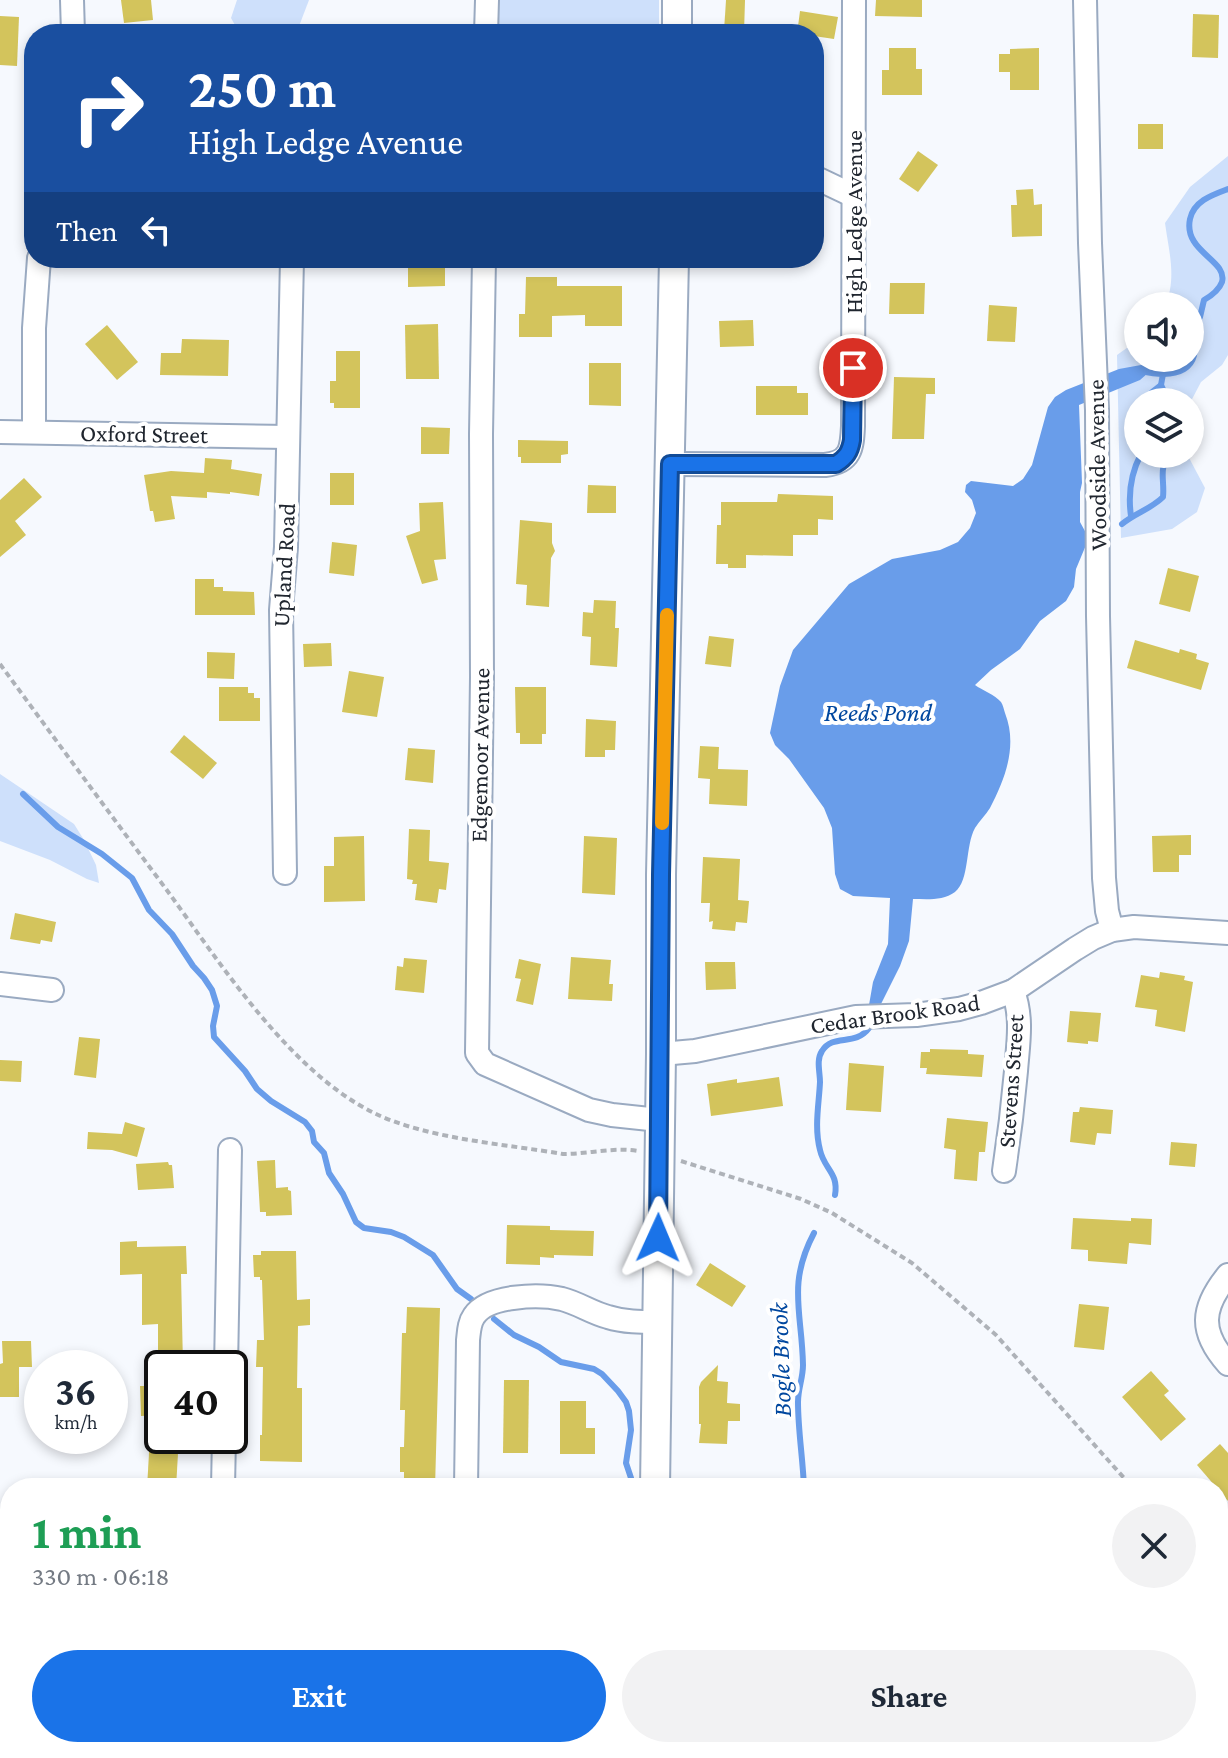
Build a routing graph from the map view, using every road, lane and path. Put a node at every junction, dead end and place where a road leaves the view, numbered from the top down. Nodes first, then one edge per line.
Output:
1 (72, 0) edge
2 (487, 0) edge
3 (677, 0) edge
4 (854, 0) edge
5 (1085, 0) edge
6 (73, 24) edge
7 (486, 24) edge
8 (677, 24) edge
9 (824, 182) edge
10 (854, 196) junction
11 (38, 268) edge
12 (292, 268) edge
13 (484, 268) edge
14 (674, 268) edge
15 (0, 432) edge
16 (34, 432) junction
17 (288, 437) junction
18 (670, 464) junction
19 (285, 873) dead end
20 (1112, 930) junction
21 (1228, 933) edge
22 (0, 984) edge
23 (52, 990) dead end
24 (1013, 991) junction
25 (661, 1054) junction
26 (659, 1120) junction
27 (230, 1150) dead end
28 (1004, 1171) dead end
29 (1228, 1275) edge
30 (657, 1322) junction
31 (226, 1350) edge
32 (1228, 1364) edge
33 (224, 1454) edge
34 (223, 1478) edge
35 (466, 1478) edge
36 (655, 1478) edge

1 - 6 street
2 - 7 street
3 - 8 street
4 - 10 street, High Ledge Avenue
5 - 20 street, Woodside Avenue
9 - 10 street
10 - 18 street, High Ledge Avenue
11 - 16 street
12 - 17 street, Upland Road
13 - 26 street, Edgemoor Avenue
14 - 18 street
15 - 16 street, Oxford Street
16 - 17 street, Oxford Street
17 - 19 street, Upland Road
18 - 25 street
20 - 21 street
20 - 24 street, Cedar Brook Road
22 - 23 street
24 - 25 street, Cedar Brook Road
24 - 28 street, Stevens Street
25 - 26 street
26 - 30 street
27 - 31 street
29 - 32 street
30 - 35 street
30 - 36 street
33 - 34 street

